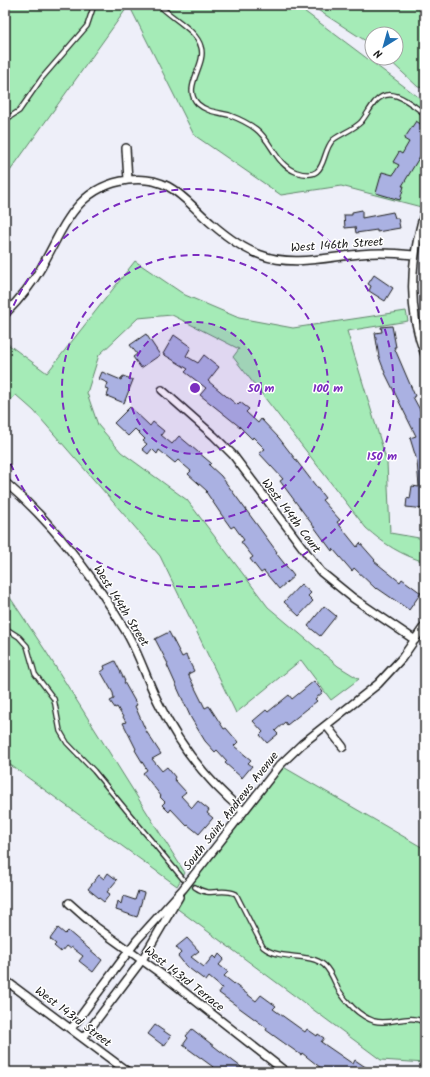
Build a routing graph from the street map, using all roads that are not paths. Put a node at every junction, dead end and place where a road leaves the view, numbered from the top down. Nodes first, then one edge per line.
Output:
1 (94, 5) edge
2 (159, 5) edge
3 (425, 114) edge
4 (5, 120) edge
5 (126, 148) dead end
6 (128, 180) junction
7 (425, 211) edge
8 (414, 255) junction
9 (5, 314) edge
10 (425, 356) edge
11 (162, 390) dead end
12 (5, 482) edge
13 (425, 625) edge
14 (5, 628) edge
15 (415, 640) junction
16 (326, 724) junction
17 (343, 747) dead end
18 (243, 811) junction
19 (183, 879) dead end
20 (195, 887) dead end
21 (183, 889) junction
22 (69, 903) dead end
23 (129, 951) junction
24 (142, 960) junction
25 (5, 980) edge
26 (425, 1023) edge
27 (71, 1029) junction
28 (83, 1038) junction
29 (128, 1072) edge
30 (286, 1072) edge

1 - 4 lane
2 - 3 lane
5 - 6 street
6 - 8 street, West 146th Street
6 - 9 street, West 146th Street
7 - 8 street
8 - 10 street
11 - 15 street, West 144th Court
12 - 18 street, West 144th Street
13 - 15 street, South Saint Andrews Avenue
14 - 19 lane
15 - 16 street, South Saint Andrews Avenue
16 - 17 street
16 - 18 street, South Saint Andrews Avenue
18 - 21 street, South Saint Andrews Avenue
20 - 26 lane
21 - 23 street, South Saint Andrews Avenue
21 - 24 street
22 - 23 street, West 143rd Terrace
23 - 24 street, West 143rd Terrace
23 - 27 street, South Saint Andrews Avenue
24 - 28 street
24 - 30 street, West 143rd Terrace
25 - 27 street, West 143rd Street
27 - 28 street, West 143rd Street
28 - 29 street, West 143rd Street

